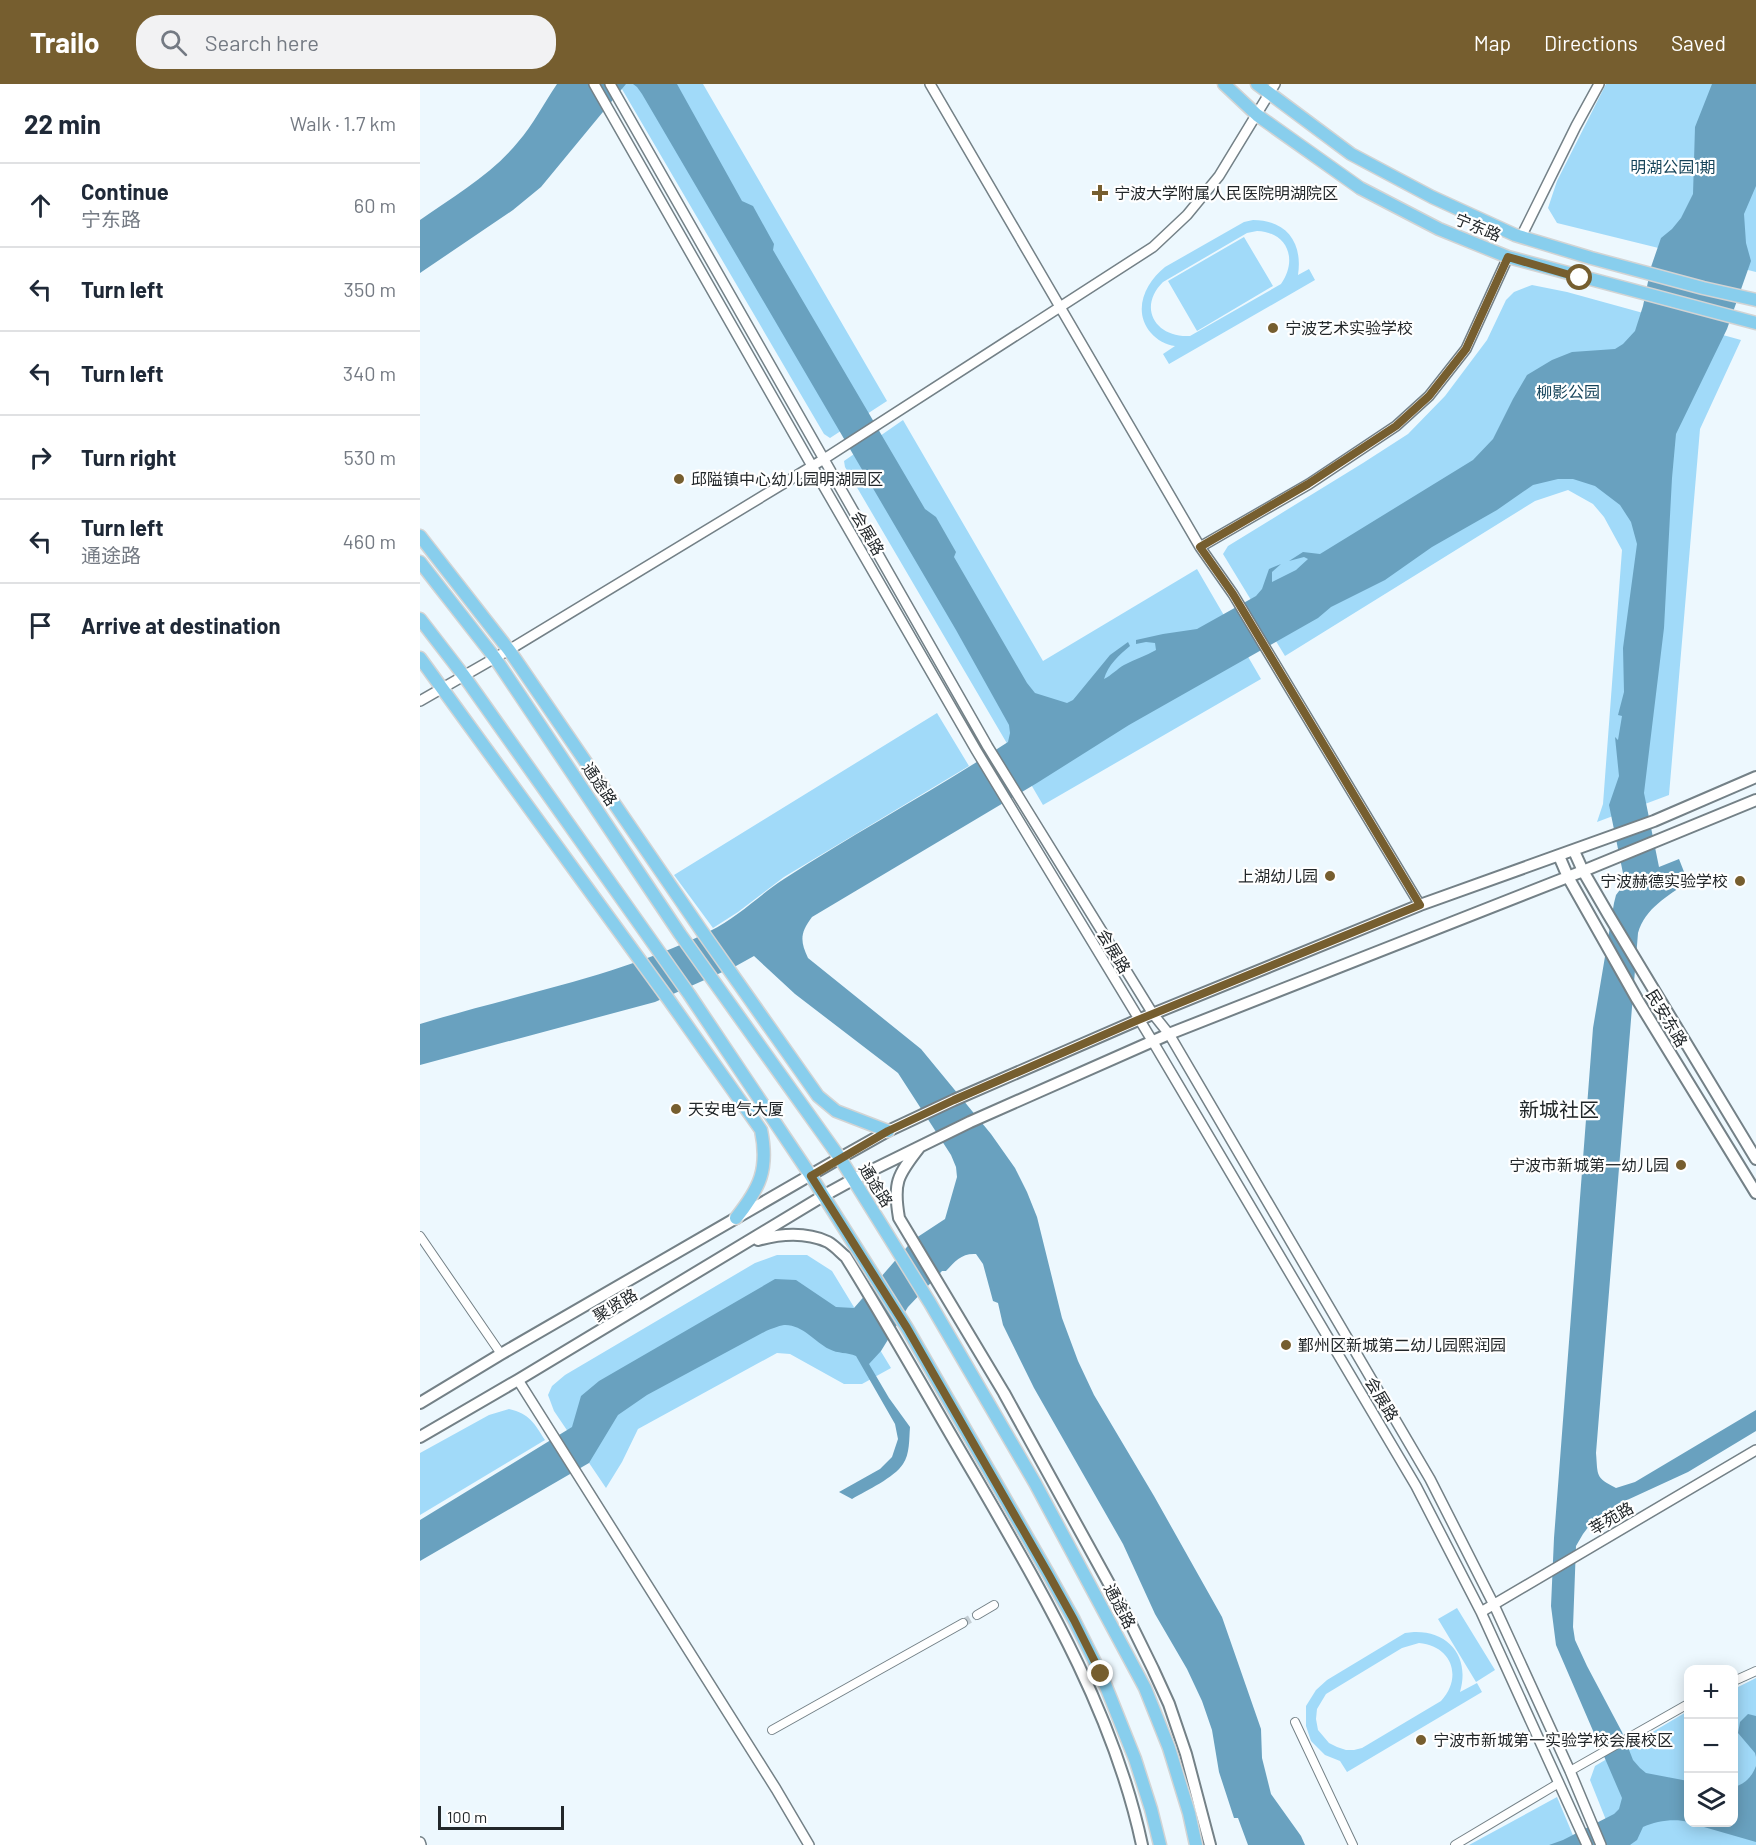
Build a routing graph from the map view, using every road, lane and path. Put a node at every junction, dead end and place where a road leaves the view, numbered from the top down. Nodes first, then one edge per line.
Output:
1 (594, 84) edge
2 (930, 84) edge
3 (1224, 84) edge
4 (1257, 84) edge
5 (1599, 84) edge
6 (612, 87) edge
7 (1272, 89) edge
8 (1257, 115) junction
9 (1521, 237) junction
10 (1508, 257) junction
11 (1756, 300) edge
12 (1061, 308) junction
13 (1756, 323) edge
14 (824, 459) junction
15 (812, 466) junction
16 (420, 536) edge
17 (1200, 547) junction
18 (420, 562) edge
19 (420, 619) edge
20 (509, 650) junction
21 (420, 658) edge
22 (495, 658) junction
23 (464, 676) junction
24 (443, 689) junction
25 (420, 701) edge
26 (1756, 777) edge
27 (1756, 800) edge
28 (1574, 850) junction
29 (1559, 856) junction
30 (1583, 871) junction
31 (1568, 877) junction
32 (1420, 905) junction
33 (1153, 1014) junction
34 (1138, 1020) junction
35 (1169, 1034) junction
36 (1153, 1042) junction
37 (888, 1131) junction
38 (921, 1146) junction
39 (840, 1158) junction
40 (1756, 1159) edge
41 (811, 1176) junction
42 (854, 1179) junction
43 (1756, 1193) edge
44 (823, 1197) junction
45 (736, 1218) junction
46 (420, 1236) edge
47 (744, 1244) junction
48 (501, 1354) junction
49 (518, 1380) junction
50 (420, 1403) edge
51 (420, 1437) edge
52 (1756, 1450) edge
53 (994, 1605) dead end
54 (1494, 1605) junction
55 (1481, 1612) junction
56 (977, 1615) tunnel mouth
57 (963, 1623) tunnel mouth
58 (1756, 1671) edge
59 (1738, 1679) edge
60 (1684, 1707) edge
61 (1295, 1722) dead end
62 (772, 1730) dead end
63 (1570, 1771) junction
64 (1559, 1783) junction
65 (809, 1845) edge
66 (1142, 1845) edge
67 (1160, 1845) edge
68 (1196, 1845) edge
69 (1210, 1845) edge
70 (1353, 1845) edge
71 (1455, 1845) edge
72 (1587, 1845) edge
73 (1601, 1845) edge

1 - 15 street, 会展路
2 - 12 street
3 - 8 main road, 宁东路
4 - 7 main road, 宁东路
5 - 9 street
6 - 14 street, 会展路
7 - 8 street
7 - 9 main road, 宁东路
8 - 10 main road, 宁东路
8 - 12 street
9 - 11 main road, 宁东路
10 - 13 main road, 宁东路
10 - 17 street
12 - 14 street
12 - 17 street
14 - 15 street
14 - 33 street, 会展路
15 - 20 street
15 - 34 street, 会展路
16 - 20 main road
17 - 32 street
18 - 22 main road, 通途路
19 - 23 main road
20 - 22 street
20 - 37 main road
21 - 24 main road
22 - 23 street
22 - 39 main road, 通途路
23 - 24 street
23 - 41 main road
24 - 25 street
24 - 45 main road
26 - 28 main road, 聚贤路
27 - 30 main road, 聚贤路
28 - 29 main road, 聚贤路
28 - 30 main road, 民安东路
29 - 31 main road, 民安东路
29 - 32 main road, 聚贤路
30 - 31 main road, 聚贤路
30 - 40 main road, 民安东路
31 - 35 main road, 聚贤路
31 - 43 main road, 民安东路
32 - 33 main road, 聚贤路
33 - 34 main road, 聚贤路
33 - 35 street, 会展路
34 - 36 street, 会展路
34 - 37 main road, 聚贤路
35 - 36 main road, 聚贤路
35 - 54 street, 会展路
36 - 38 main road, 聚贤路
36 - 55 street, 会展路
37 - 39 main road, 聚贤路
38 - 42 main road, 聚贤路
38 - 69 main road
39 - 41 main road, 聚贤路
39 - 42 main road, 通途路
41 - 44 main road
41 - 45 main road, 聚贤路
42 - 44 main road, 聚贤路
42 - 68 main road, 通途路
44 - 47 main road, 聚贤路
44 - 67 main road
45 - 48 main road, 聚贤路
46 - 48 street
47 - 49 main road, 聚贤路
47 - 66 main road
48 - 50 main road, 聚贤路
49 - 51 main road, 聚贤路
49 - 65 street
52 - 54 street, 莘苑路
53 - 56 street
54 - 55 street, 莘苑路
54 - 63 street, 会展路
55 - 64 street, 会展路
57 - 62 street
58 - 59 street
60 - 63 street
61 - 70 street
63 - 73 street, 会展路
64 - 71 street
64 - 72 street, 会展路

